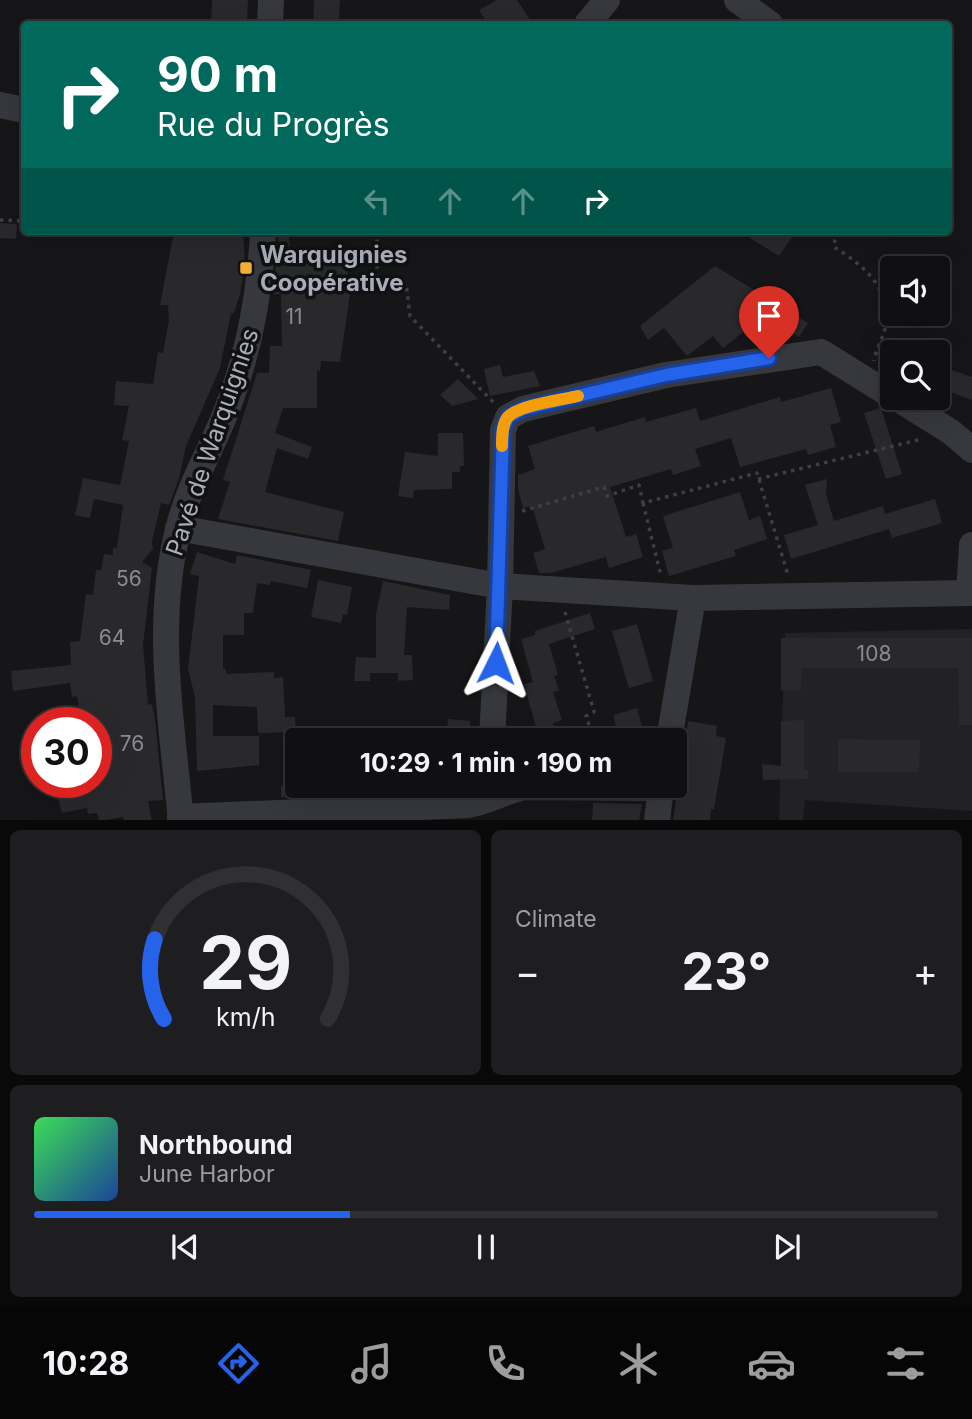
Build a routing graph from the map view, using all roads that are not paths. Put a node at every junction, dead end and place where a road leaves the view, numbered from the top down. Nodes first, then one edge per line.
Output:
1 (271, 0) edge
2 (607, 0) edge
3 (737, 0) edge
4 (270, 21) edge
5 (590, 21) edge
6 (766, 21) edge
7 (0, 105) edge
8 (21, 109) edge
9 (263, 235) edge
10 (880, 388) edge
11 (916, 410) edge
12 (972, 450) edge
13 (178, 527) junction
14 (972, 545) edge
15 (500, 586) junction
16 (970, 594) edge
17 (693, 598) junction
18 (493, 728) edge
19 (671, 728) edge
20 (485, 798) edge
21 (660, 798) edge
22 (181, 819) edge
23 (657, 820) edge

1 - 4 street
2 - 5 street
3 - 6 street
7 - 8 street
9 - 13 street, Pavé de Warquignies
10 - 15 street
11 - 12 street
13 - 15 street
13 - 22 street, Pavé de Warquignies
14 - 16 street
15 - 17 street
15 - 18 street
16 - 17 street
17 - 19 street
20 - 22 street
21 - 23 street

